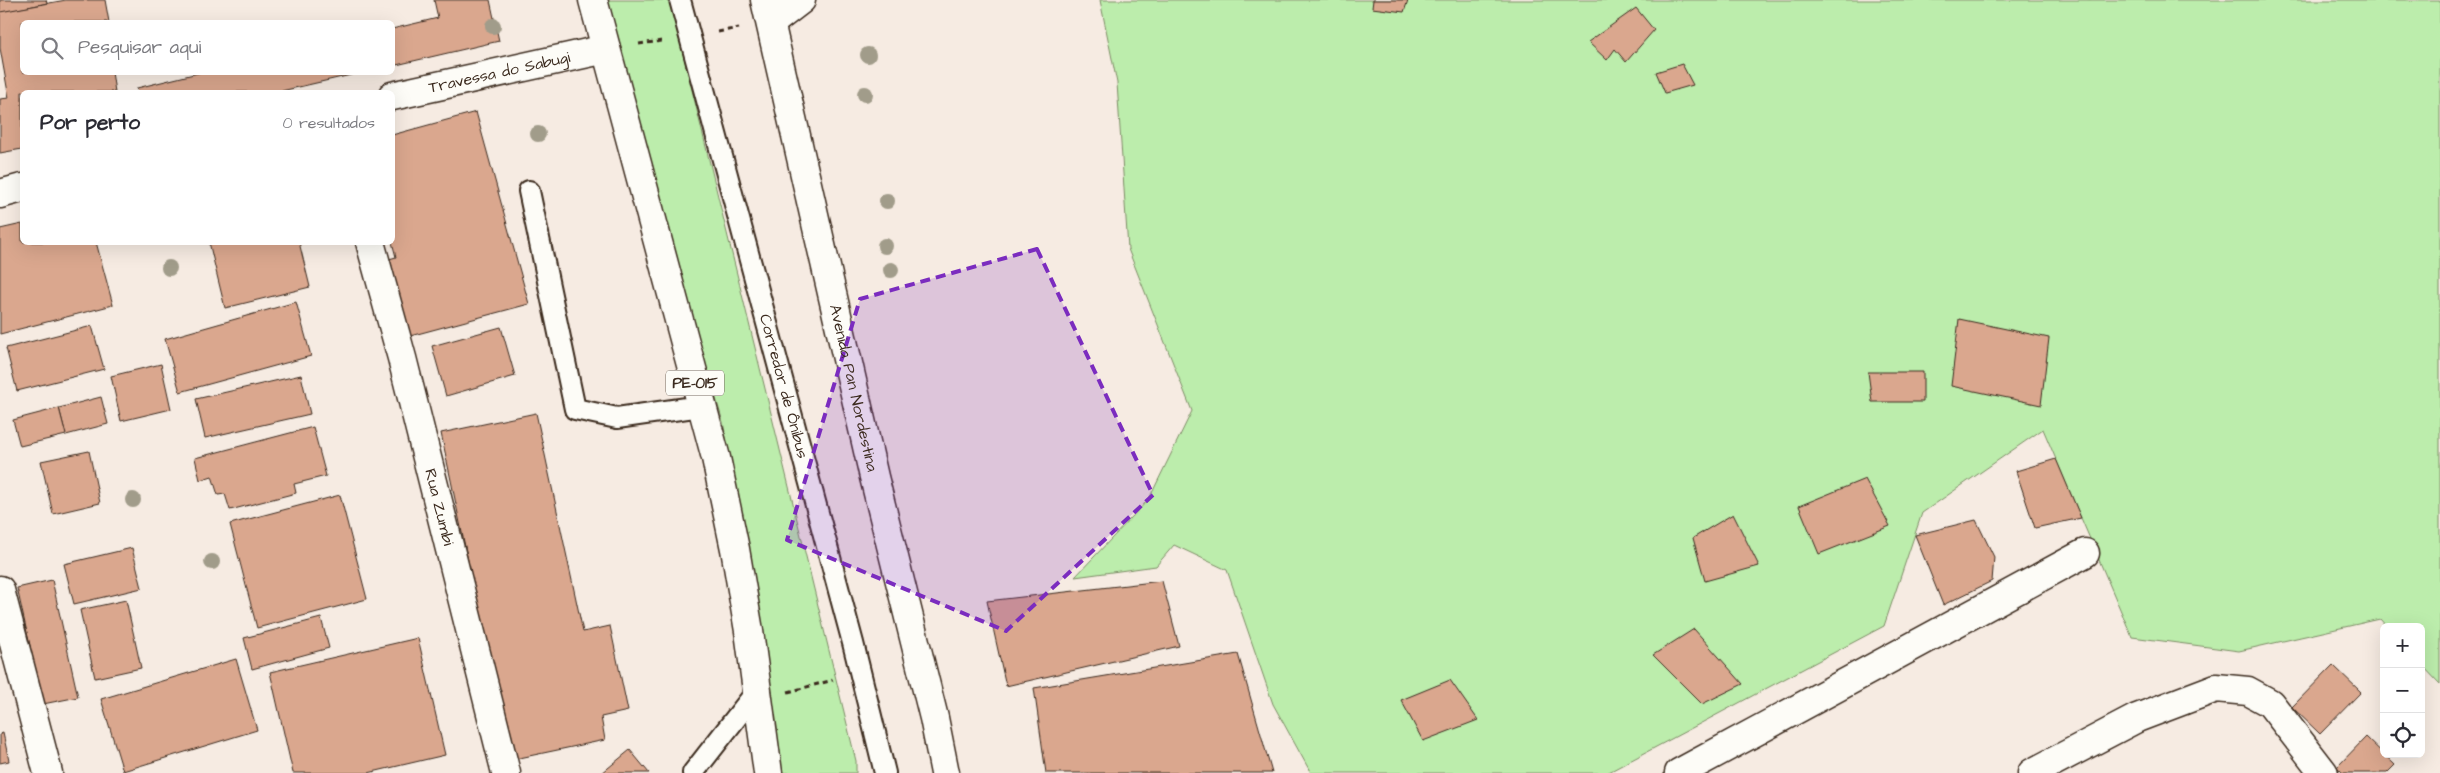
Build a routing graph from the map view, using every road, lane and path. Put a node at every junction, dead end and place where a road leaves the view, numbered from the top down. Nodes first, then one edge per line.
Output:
1 (593, 0) edge
2 (680, 0) edge
3 (801, 0) edge
4 (768, 11) edge
5 (606, 49) junction
6 (395, 95) edge
7 (20, 189) edge
8 (529, 192) dead end
9 (0, 194) edge
10 (371, 245) edge
11 (702, 406) junction
12 (2085, 552) dead end
13 (0, 590) edge
14 (757, 691) junction
15 (2050, 769) edge
16 (48, 773) edge
17 (506, 773) edge
18 (693, 773) edge
19 (768, 773) edge
20 (885, 773) edge
21 (945, 773) edge
22 (1679, 773) edge
23 (2324, 773) edge

1 - 5 main road, PE-015
2 - 20 lane, Corredor de Ônibus
3 - 4 main road
4 - 21 main road, Avenida Pan Nordestina
5 - 6 main road, Travessa do Sabugi
5 - 11 main road, PE-015
7 - 9 main road
8 - 11 lane
10 - 17 main road, Rua Zumbi
11 - 14 main road, PE-015
12 - 22 main road
13 - 16 main road
14 - 18 lane
14 - 19 main road, PE-015
15 - 23 main road

